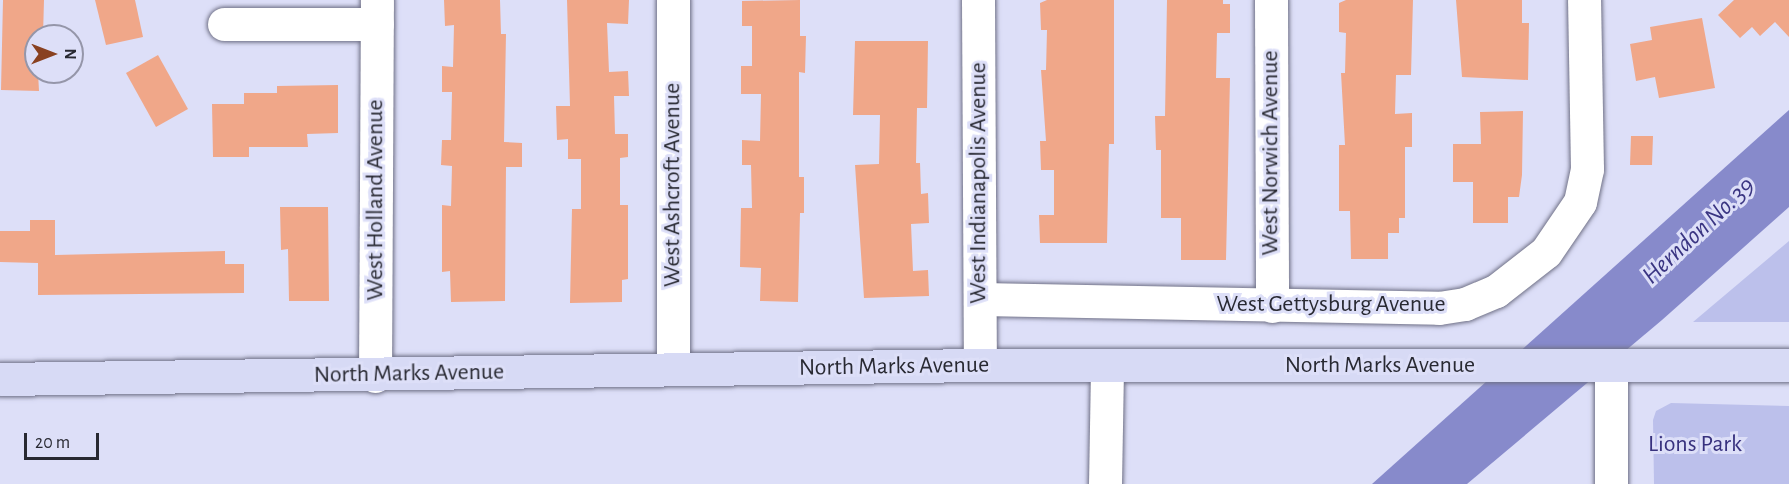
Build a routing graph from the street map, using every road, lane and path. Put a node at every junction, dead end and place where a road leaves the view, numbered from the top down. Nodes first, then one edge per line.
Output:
1 (673, 0) edge
2 (978, 0) edge
3 (1270, 0) edge
4 (1584, 0) edge
5 (377, 12) edge
6 (224, 24) dead end
7 (981, 299) junction
8 (1272, 306) junction
9 (980, 365) junction
10 (1789, 365) edge
11 (1107, 366) junction
12 (1611, 367) junction
13 (672, 369) junction
14 (375, 376) junction
15 (0, 379) edge
16 (1105, 484) edge
17 (1611, 484) edge

1 - 13 street, West Ashcroft Avenue
2 - 7 street, West Indianapolis Avenue
3 - 8 street, West Norwich Avenue
4 - 8 street, West Gettysburg Avenue
5 - 6 street, West Holland Avenue
5 - 14 street, West Holland Avenue
7 - 8 street, West Gettysburg Avenue
7 - 9 street, West Indianapolis Avenue
9 - 11 main road, North Marks Avenue
9 - 13 main road, North Marks Avenue
10 - 12 main road, North Marks Avenue
11 - 12 main road, North Marks Avenue
11 - 16 street
12 - 17 street
13 - 14 main road, North Marks Avenue
14 - 15 main road, North Marks Avenue

